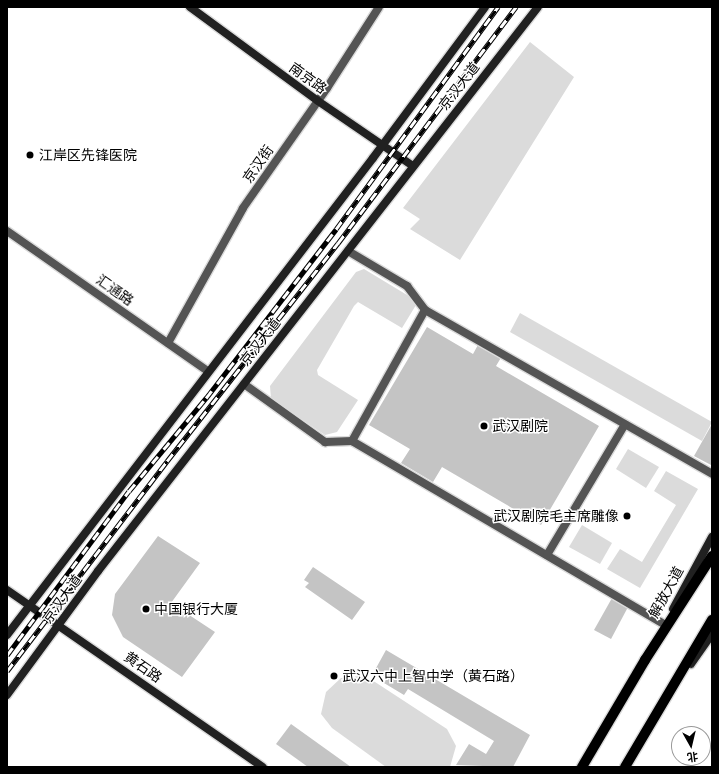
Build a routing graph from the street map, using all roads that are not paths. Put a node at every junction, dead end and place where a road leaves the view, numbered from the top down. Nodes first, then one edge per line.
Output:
1 (190, 7) edge
2 (379, 7) edge
3 (484, 7) edge
4 (538, 7) edge
5 (318, 101) junction
6 (382, 146) junction
7 (413, 166) junction
8 (7, 231) edge
9 (348, 251) junction
10 (425, 310) junction
11 (168, 342) junction
12 (208, 371) junction
13 (244, 384) junction
14 (625, 424) junction
15 (352, 441) junction
16 (712, 474) edge
17 (712, 537) edge
18 (547, 555) junction
19 (712, 556) edge
20 (7, 590) edge
21 (30, 606) junction
22 (712, 620) edge
23 (664, 624) junction
24 (60, 625) junction
25 (712, 634) edge
26 (7, 635) edge
27 (645, 660) junction
28 (7, 695) edge
29 (665, 700) junction
30 (263, 767) edge
31 (582, 767) edge
32 (625, 767) edge

1 - 5 main road, 南京路
2 - 5 street, 京汉街
3 - 6 main road, 京汉大道
4 - 7 main road, 京汉大道
5 - 6 main road, 南京路
5 - 11 street, 京汉街
6 - 7 main road, 南京路
6 - 12 main road, 京汉大道
7 - 9 main road, 京汉大道
8 - 11 street, 汇通路
9 - 10 street
9 - 13 main road, 京汉大道
10 - 14 street
10 - 15 street
11 - 12 street, 汇通路
12 - 21 main road, 京汉大道
13 - 15 street
13 - 24 main road, 京汉大道
14 - 16 street
14 - 18 street
15 - 18 street
17 - 23 main road, 解放大道
18 - 23 street
19 - 27 main road, 解放大道
20 - 21 main road, 黄石路
21 - 24 main road, 黄石路
21 - 26 main road, 京汉大道
22 - 29 main road
23 - 27 main road, 解放大道
24 - 28 main road, 京汉大道
24 - 30 main road, 黄石路
25 - 29 main road
27 - 31 main road, 解放大道
29 - 32 main road

